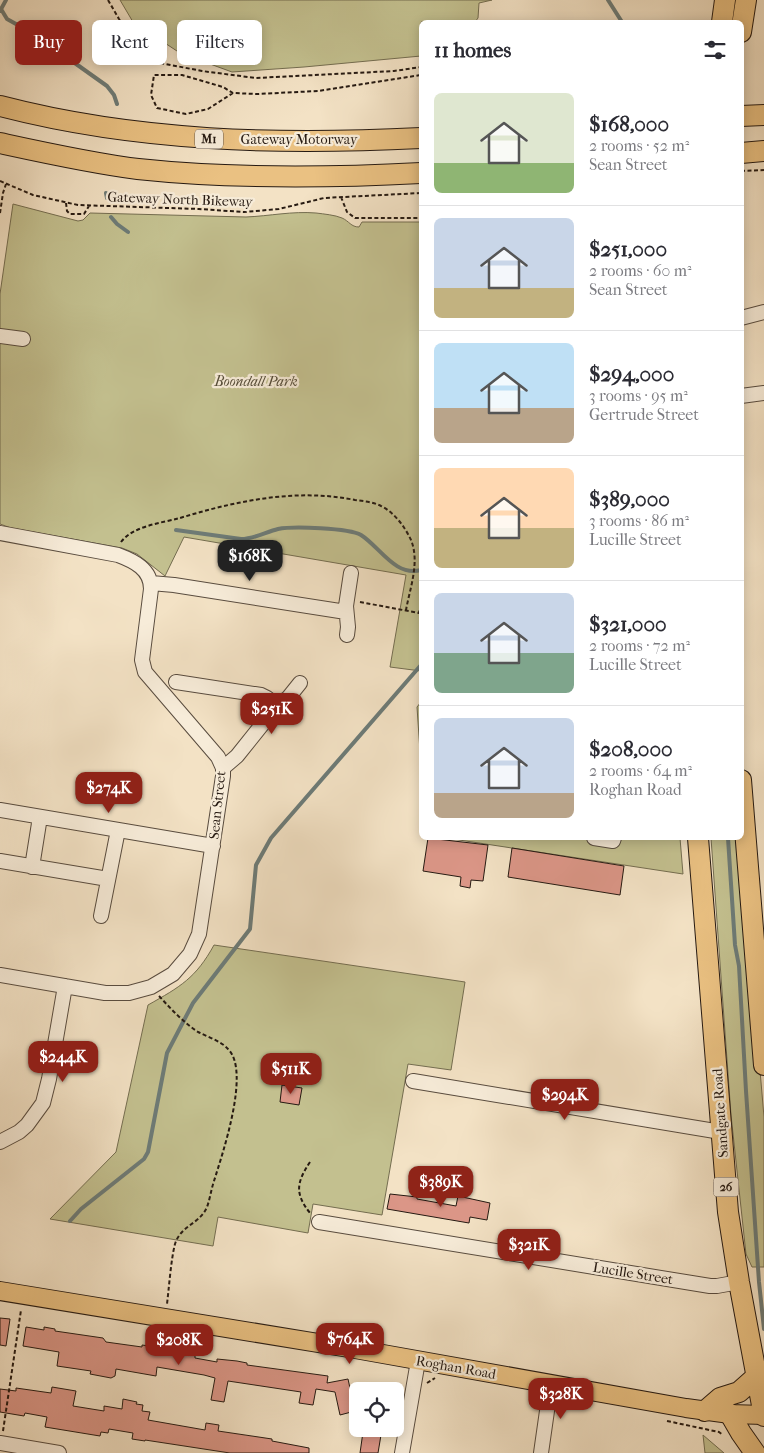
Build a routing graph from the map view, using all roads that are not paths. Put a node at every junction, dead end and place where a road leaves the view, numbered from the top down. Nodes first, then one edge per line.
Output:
1 (725, 0) edge
2 (746, 0) edge
3 (722, 20) edge
4 (743, 20) edge
5 (0, 106) edge
6 (764, 115) edge
7 (744, 116) edge
8 (419, 138) edge
9 (0, 143) edge
10 (764, 151) edge
11 (744, 153) edge
12 (419, 173) edge
13 (764, 312) edge
14 (744, 317) edge
15 (0, 336) edge
16 (23, 339) dead end
17 (764, 393) edge
18 (744, 396) edge
19 (0, 533) edge
20 (351, 573) dead end
21 (151, 583) junction
22 (346, 606) junction
23 (347, 635) dead end
24 (176, 682) dead end
25 (300, 682) dead end
26 (277, 706) junction
27 (223, 768) junction
28 (0, 810) edge
29 (40, 817) junction
30 (744, 817) edge
31 (118, 830) junction
32 (698, 840) edge
33 (213, 846) junction
34 (0, 862) edge
35 (32, 867) junction
36 (108, 879) junction
37 (101, 916) dead end
38 (0, 975) edge
39 (65, 986) junction
40 (764, 1065) edge
41 (413, 1081) dead end
42 (721, 1132) junction
43 (0, 1142) edge
44 (319, 1222) road end
45 (739, 1282) junction
46 (0, 1291) edge
47 (418, 1361) junction
48 (757, 1376) junction
49 (552, 1383) junction
50 (705, 1411) junction
51 (730, 1414) junction
52 (764, 1415) edge
53 (1, 1443) edge
54 (59, 1453) edge
55 (402, 1453) edge
56 (541, 1453) edge
57 (755, 1453) edge

1 - 3 highway
2 - 4 highway
5 - 8 highway, Gateway Motorway / M1
6 - 7 highway
9 - 12 highway
10 - 11 highway
13 - 14 street
15 - 16 street
17 - 18 street
19 - 21 street
20 - 22 street
21 - 22 street
21 - 27 street, Sean Street
22 - 23 street
24 - 26 street
25 - 26 street
26 - 27 street
27 - 33 street, Sean Street
28 - 29 street
29 - 31 street
29 - 35 street
30 - 40 highway
31 - 33 street
31 - 36 street
32 - 42 highway, Sandgate Road / 26
33 - 39 street, Sean Street
34 - 35 street
35 - 36 street
36 - 37 street
38 - 39 street, Sean Street
39 - 43 street
41 - 42 street
42 - 45 highway, Sandgate Road / 26
44 - 45 street, Lucille Street
45 - 48 highway, Sandgate Road / 26
46 - 47 main road, Roghan Road
47 - 49 main road, Roghan Road
47 - 55 street
48 - 50 highway
48 - 52 highway, Sandgate Road / 26
49 - 50 main road, Roghan Road
49 - 56 street
50 - 51 main road, Roghan Road
51 - 52 main road, Roghan Road
51 - 57 highway
53 - 54 street

